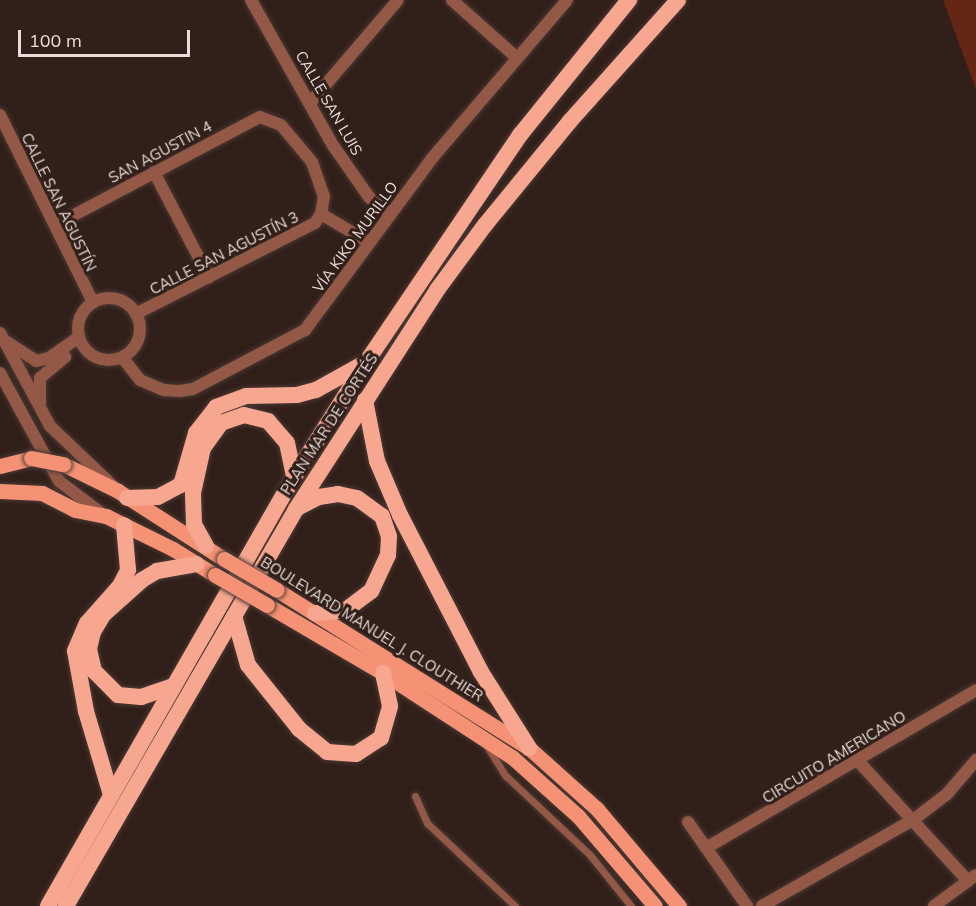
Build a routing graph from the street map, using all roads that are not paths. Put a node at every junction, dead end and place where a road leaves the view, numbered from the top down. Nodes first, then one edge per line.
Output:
1 (251, 0) edge
2 (398, 0) edge
3 (452, 0) edge
4 (567, 0) edge
5 (629, 0) edge
6 (678, 0) edge
7 (516, 57) junction
8 (310, 103) junction
9 (0, 115) edge
10 (154, 172) junction
11 (321, 214) junction
12 (389, 214) junction
13 (74, 215) dead end
14 (368, 241) junction
15 (208, 277) junction
16 (93, 302) junction
17 (136, 314) junction
18 (2, 336) edge
19 (82, 342) junction
20 (122, 357) junction
21 (367, 361) junction
22 (0, 373) edge
23 (365, 400) junction
24 (41, 413) junction
25 (0, 466) edge
26 (294, 477) junction
27 (0, 491) edge
28 (122, 495) junction
29 (296, 509) junction
30 (106, 516) junction
31 (124, 525) junction
32 (206, 546) junction
33 (196, 564) junction
34 (315, 613) junction
35 (234, 616) junction
36 (383, 673) junction
37 (173, 686) junction
38 (976, 690) edge
39 (482, 737) junction
40 (529, 748) junction
41 (976, 760) edge
42 (859, 762) junction
43 (111, 795) junction
44 (415, 796) dead end
45 (913, 820) junction
46 (688, 822) dead end
47 (706, 848) junction
48 (972, 878) edge
49 (48, 906) edge
50 (66, 906) edge
51 (515, 906) edge
52 (631, 906) edge
53 (656, 906) edge
54 (679, 906) edge
55 (747, 906) edge
56 (762, 906) edge
57 (934, 906) edge

1 - 8 street, CALLE SAN LUIS
2 - 8 street
3 - 7 street
4 - 7 street, VÍA KIKO MURILLO
5 - 21 highway, PLAN MAR DE CORTÉS
6 - 23 highway, PLAN MAR DE CORTÉS
7 - 12 street, VÍA KIKO MURILLO
8 - 12 street, CALLE SAN LUIS
9 - 16 street, CALLE SAN AGUSTÍN
10 - 11 street, SAN AGUSTIN 4
10 - 13 street, SAN AGUSTIN 4
10 - 15 street
11 - 14 street
11 - 15 street, CALLE SAN AGUSTÍN 3
12 - 14 street, VÍA KIKO MURILLO
14 - 20 street, VÍA KIKO MURILLO
15 - 17 street, CALLE SAN AGUSTÍN 3
16 - 17 street
16 - 19 street
17 - 20 street
18 - 19 street
18 - 24 street
19 - 20 street
19 - 24 street
21 - 26 highway, PLAN MAR DE CORTÉS
21 - 28 highway
22 - 30 street
23 - 29 highway, PLAN MAR DE CORTÉS
23 - 40 highway
24 - 28 street
25 - 28 main road, BOULEVARD MANUEL J. CLOUTHIER, bridge
26 - 32 highway
26 - 37 highway, PLAN MAR DE CORTÉS
27 - 30 main road
28 - 32 main road, BOULEVARD MANUEL J. CLOUTHIER
29 - 34 highway
29 - 35 highway, PLAN MAR DE CORTÉS
30 - 31 main road
31 - 33 main road
31 - 43 highway
32 - 34 main road, BOULEVARD MANUEL J. CLOUTHIER, bridge
33 - 36 main road, bridge
33 - 37 highway
34 - 40 main road, BOULEVARD MANUEL J. CLOUTHIER
35 - 36 highway
35 - 50 highway, PLAN MAR DE CORTÉS
36 - 39 main road
37 - 43 highway, PLAN MAR DE CORTÉS
38 - 42 street, CIRCUITO AMERICANO
39 - 52 lane
39 - 53 main road
40 - 54 main road, BOULEVARD MANUEL J. CLOUTHIER
41 - 45 street
42 - 45 street
42 - 47 street, CIRCUITO AMERICANO
43 - 49 highway, PLAN MAR DE CORTÉS
44 - 51 lane
45 - 48 street
45 - 56 street
46 - 47 street
47 - 55 street
48 - 57 street

